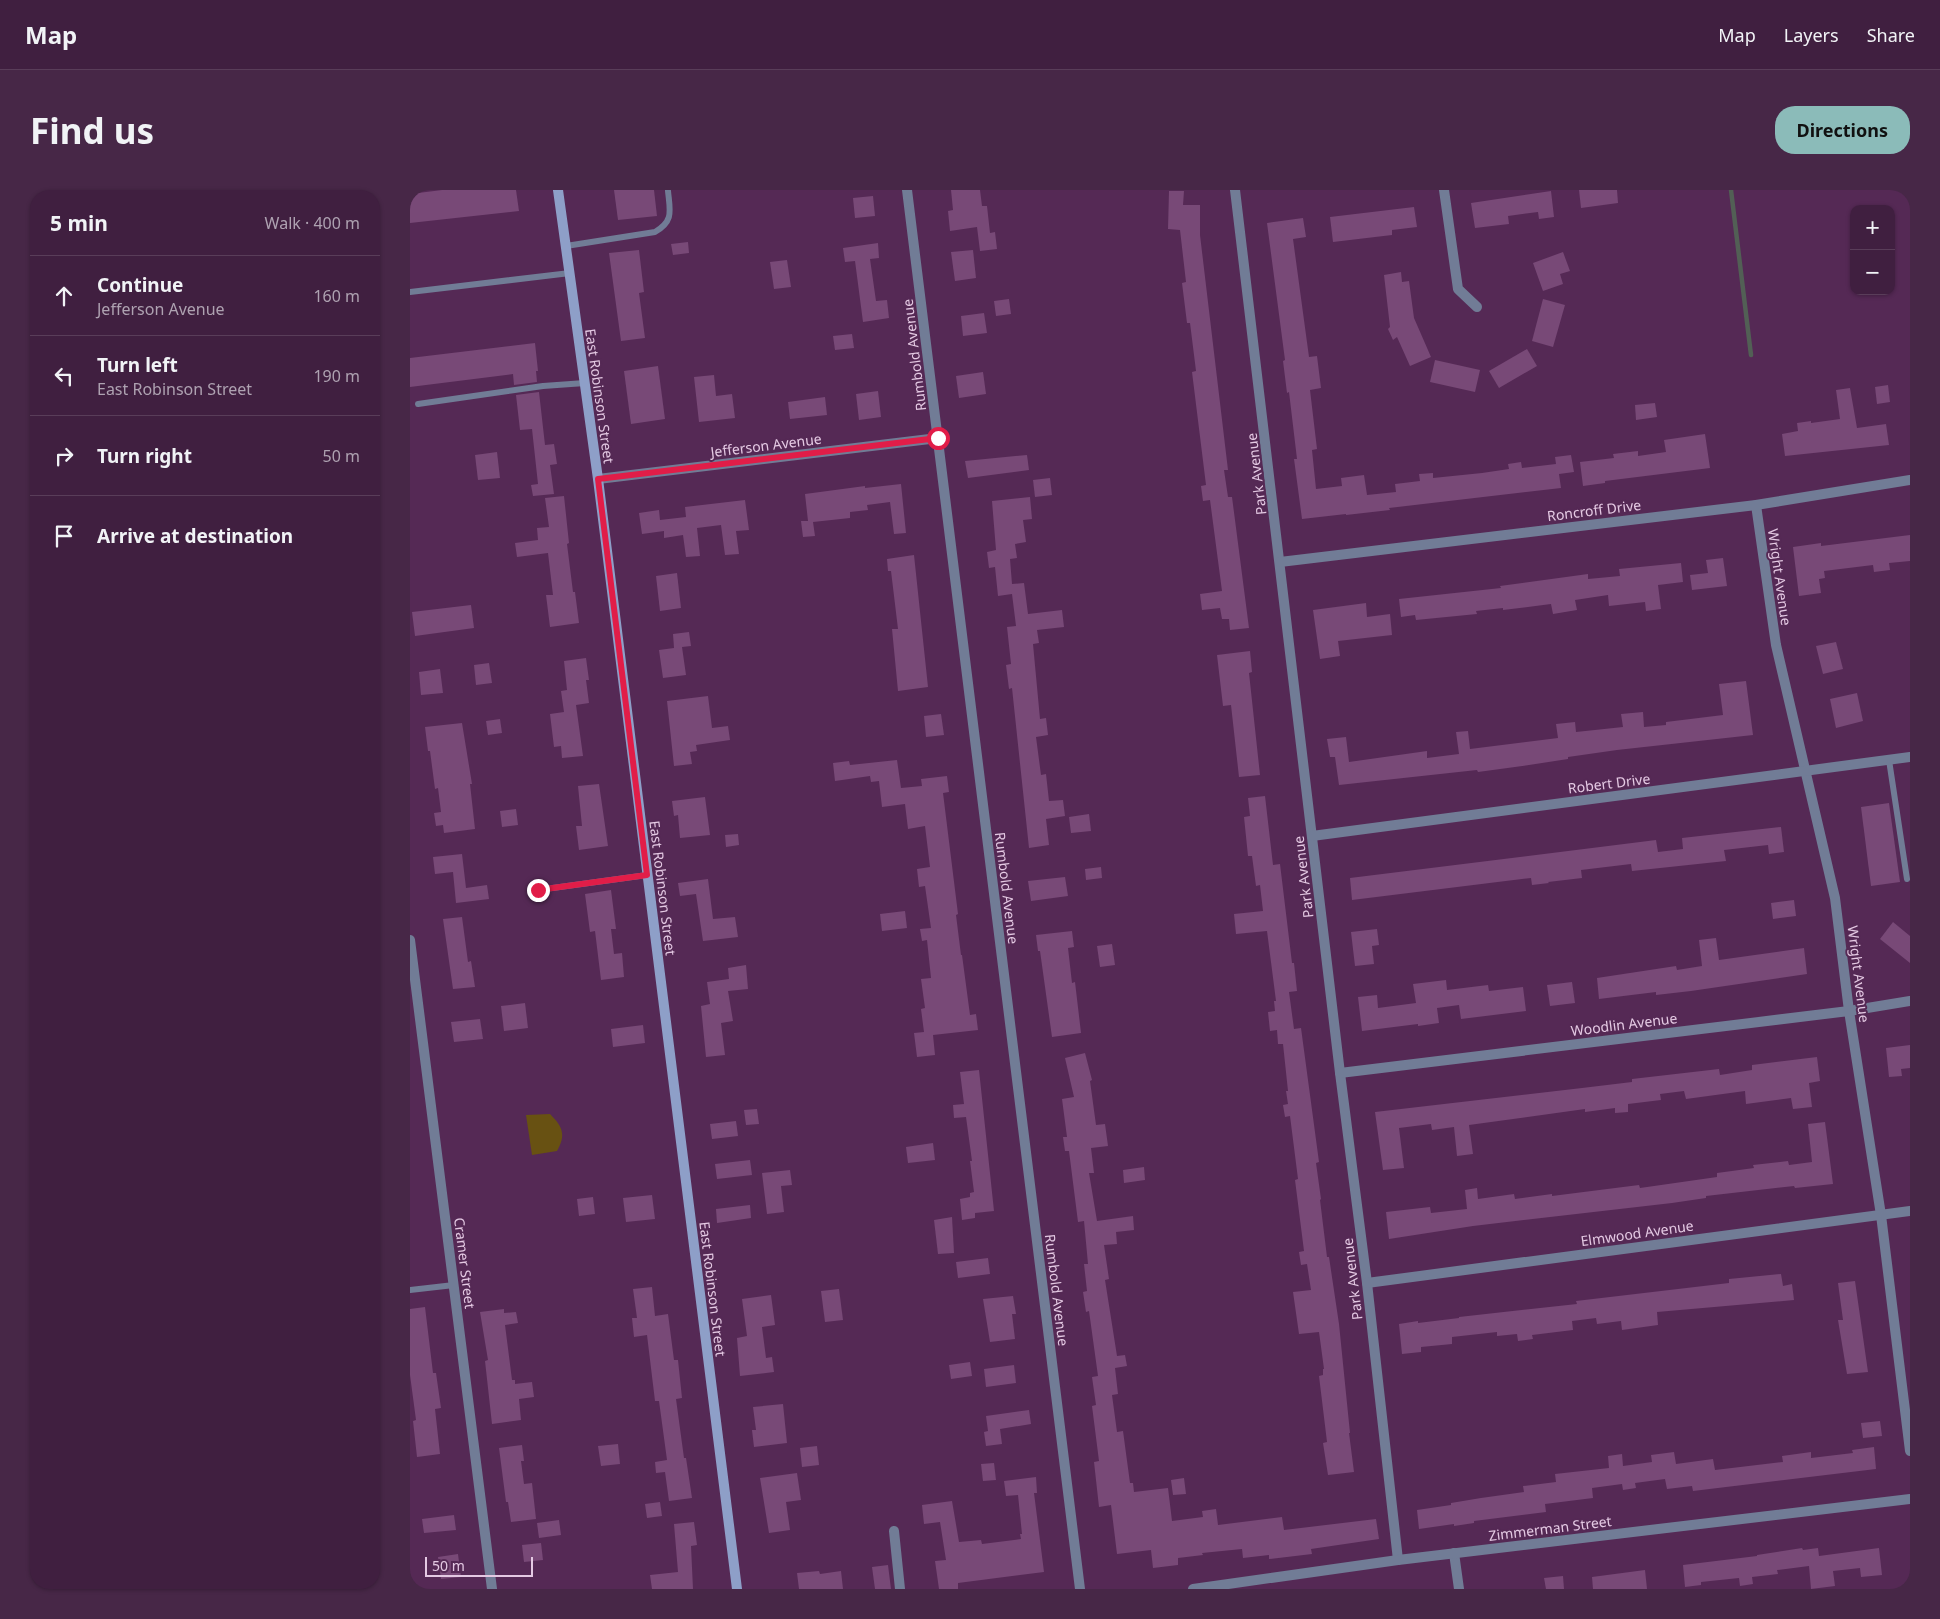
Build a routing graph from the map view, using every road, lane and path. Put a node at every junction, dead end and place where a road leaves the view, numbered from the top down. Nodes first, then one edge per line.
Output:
1 (558, 190) edge
2 (907, 190) edge
3 (1235, 190) edge
4 (1444, 190) edge
5 (668, 191) edge
6 (566, 246) junction
7 (570, 273) junction
8 (410, 292) edge
9 (1477, 307) dead end
10 (585, 383) junction
11 (418, 404) dead end
12 (938, 438) junction
13 (598, 479) junction
14 (1910, 480) edge
15 (1756, 505) junction
16 (1280, 562) junction
17 (1910, 757) edge
18 (1889, 760) junction
19 (1805, 771) junction
20 (1312, 836) junction
21 (647, 875) junction
22 (1908, 879) dead end
23 (538, 890) dead end
24 (410, 940) edge
25 (1910, 1001) edge
26 (1849, 1011) junction
27 (1340, 1073) junction
28 (1910, 1211) edge
29 (1881, 1215) junction
30 (1367, 1283) junction
31 (454, 1285) junction
32 (410, 1290) edge
33 (1908, 1418) edge
34 (1910, 1451) edge
35 (1910, 1499) edge
36 (894, 1531) dead end
37 (1454, 1553) junction
38 (1398, 1560) junction
39 (492, 1589) edge
40 (737, 1589) edge
41 (900, 1589) edge
42 (1080, 1589) edge
43 (1194, 1589) edge
44 (1459, 1589) edge

1 - 6 street, East Robinson Street
2 - 12 street, Rumbold Avenue
3 - 16 street, Park Avenue
4 - 9 street
5 - 6 lane
6 - 7 street, East Robinson Street
7 - 8 lane
7 - 10 street, East Robinson Street
10 - 11 lane
10 - 13 street, East Robinson Street
12 - 13 street, Jefferson Avenue
12 - 42 street, Rumbold Avenue
13 - 21 street, East Robinson Street
14 - 15 street, Roncroff Drive
15 - 16 street, Roncroff Drive
15 - 19 street, Wright Avenue
16 - 20 street, Park Avenue
17 - 18 street, Robert Drive
18 - 19 street, Robert Drive
18 - 22 lane
19 - 20 street, Robert Drive
19 - 26 street, Wright Avenue
20 - 27 street, Park Avenue
21 - 23 lane
21 - 40 street, East Robinson Street
24 - 31 street, Cramer Street
25 - 26 street, Woodlin Avenue
26 - 27 street, Woodlin Avenue
26 - 29 street, Wright Avenue
27 - 30 street, Park Avenue
28 - 29 street, Elmwood Avenue
29 - 30 street, Elmwood Avenue
29 - 33 street, Wright Avenue
30 - 38 street, Park Avenue
31 - 32 lane
31 - 39 street, Cramer Street
33 - 34 street, Wright Avenue
35 - 37 street, Zimmerman Street
36 - 41 street
37 - 38 street, Zimmerman Street
37 - 44 street
38 - 43 street, Zimmerman Street

